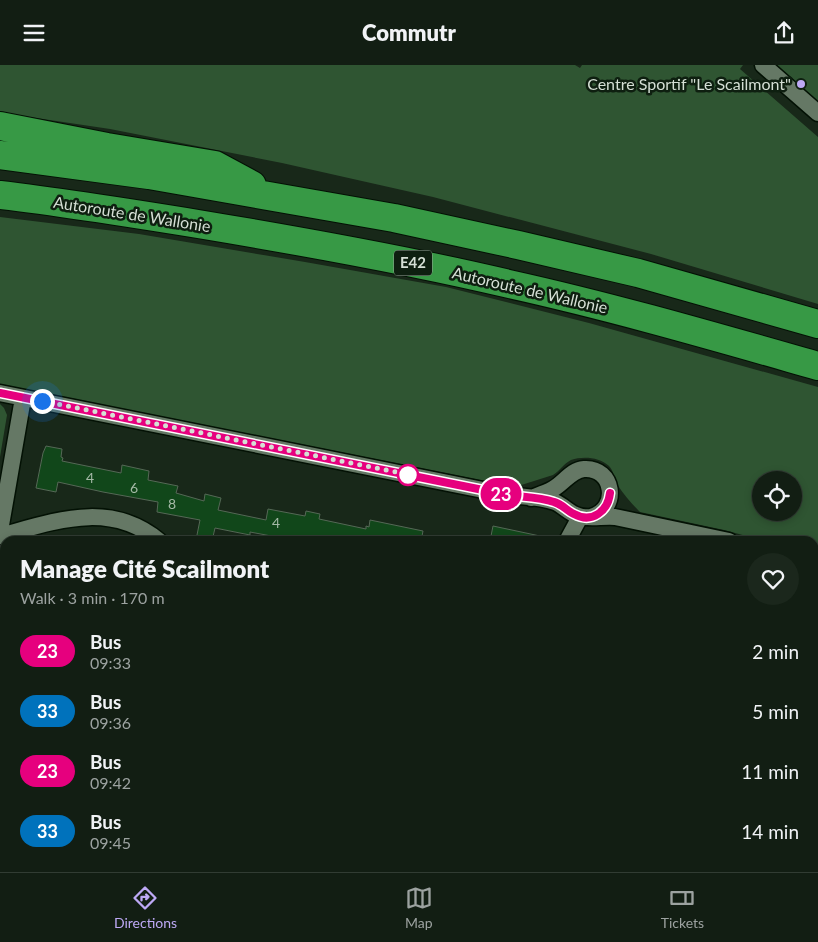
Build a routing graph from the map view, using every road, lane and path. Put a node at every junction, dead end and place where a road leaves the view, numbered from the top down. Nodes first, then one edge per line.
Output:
1 (762, 65) edge
2 (818, 113) edge
3 (0, 125) edge
4 (0, 155) edge
5 (0, 195) edge
6 (273, 196) junction
7 (818, 324) edge
8 (818, 366) edge
9 (0, 393) edge
10 (23, 397) junction
11 (564, 481) junction
12 (610, 493) junction
13 (531, 498) junction
14 (578, 515) junction
15 (635, 521) junction
16 (0, 531) edge
17 (0, 536) edge
18 (152, 536) edge
19 (569, 536) edge
20 (706, 536) edge

1 - 2 street
3 - 6 highway
4 - 6 highway, E42
5 - 8 highway, Autoroute de Wallonie / E42
6 - 7 highway, E42
9 - 10 street
10 - 13 street
10 - 16 street
11 - 12 street
11 - 13 street
11 - 14 street
12 - 14 street
12 - 15 street
13 - 14 street
14 - 15 street
14 - 19 street
15 - 20 street
17 - 18 street

